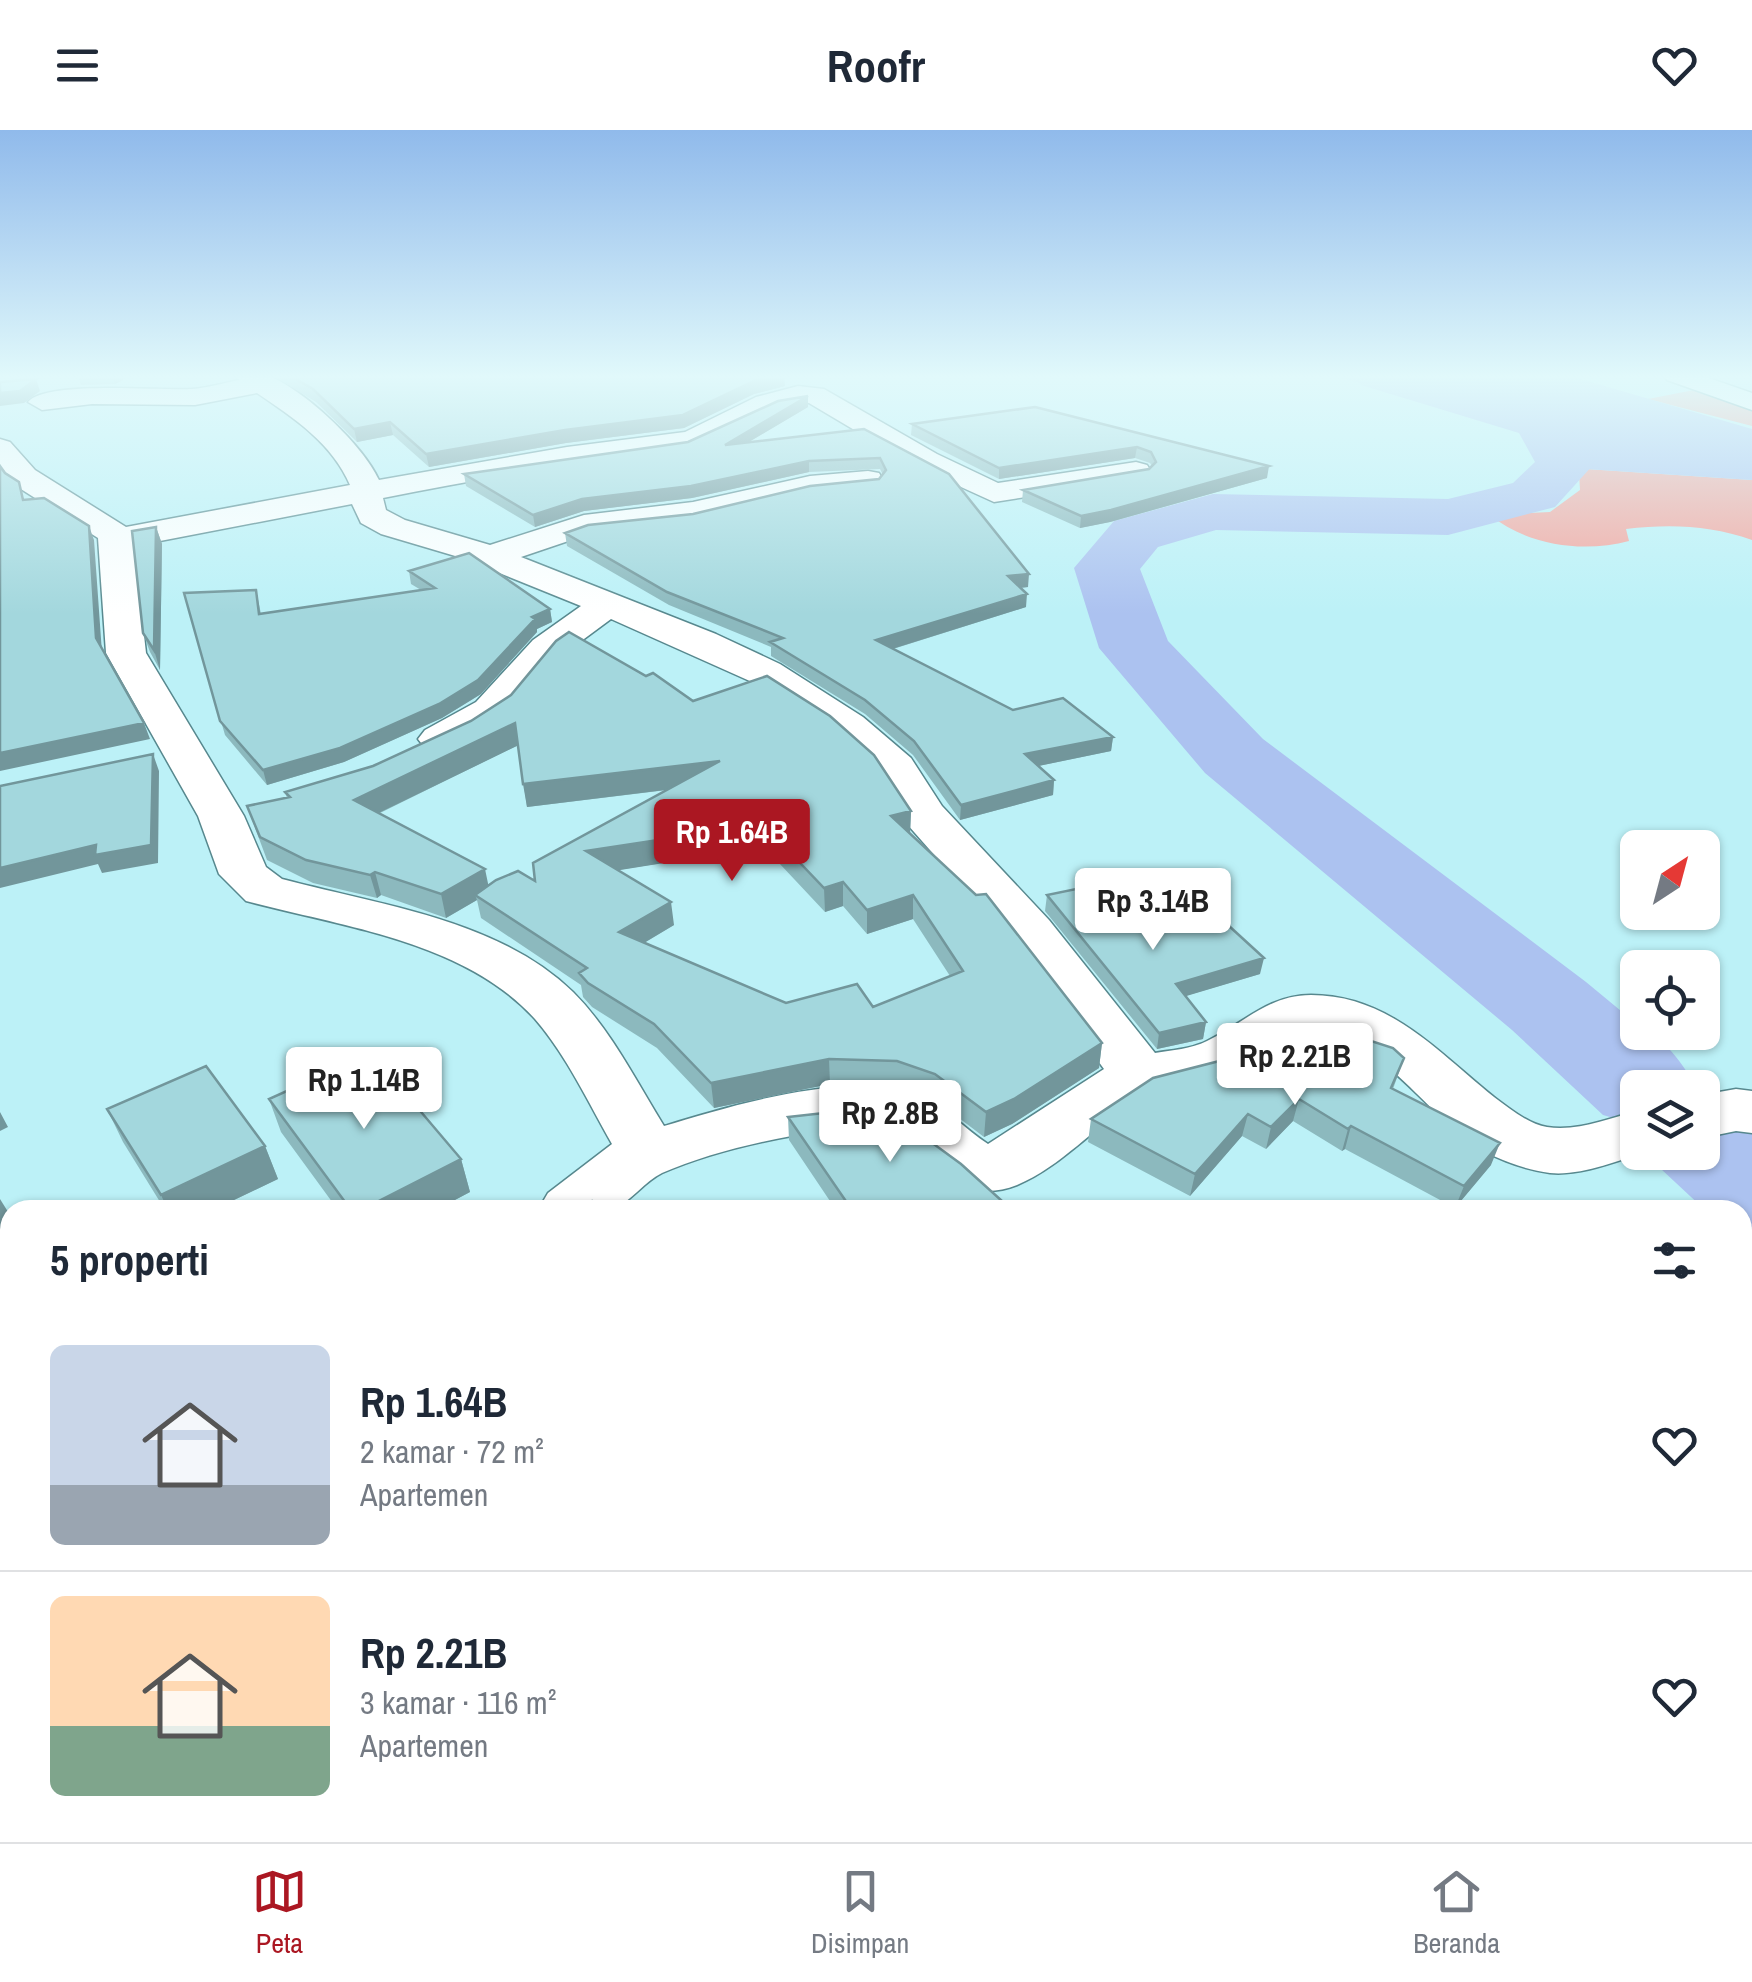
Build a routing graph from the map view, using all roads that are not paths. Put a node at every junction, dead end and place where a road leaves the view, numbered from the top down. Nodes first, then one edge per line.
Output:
1 (351, 455) edge
2 (577, 455) edge
3 (922, 455) edge
4 (8, 469) edge
5 (1136, 470) edge
6 (868, 480) edge
7 (370, 492) junction
8 (115, 539) junction
9 (489, 557) junction
10 (608, 604) junction
11 (183, 748) junction
12 (138, 760) edge
13 (399, 760) edge
14 (1140, 1076) junction
15 (1752, 1112) edge
16 (1720, 1113) edge
17 (1616, 1138) edge
18 (649, 1154) junction
19 (583, 1200) edge

1 - 7 street
2 - 7 street
3 - 5 street
4 - 8 street
6 - 9 street
7 - 8 street
7 - 9 street
8 - 11 street
9 - 10 street
10 - 13 street
10 - 14 street
11 - 12 street
11 - 18 street
14 - 17 street
14 - 18 street
15 - 16 street
18 - 19 street

